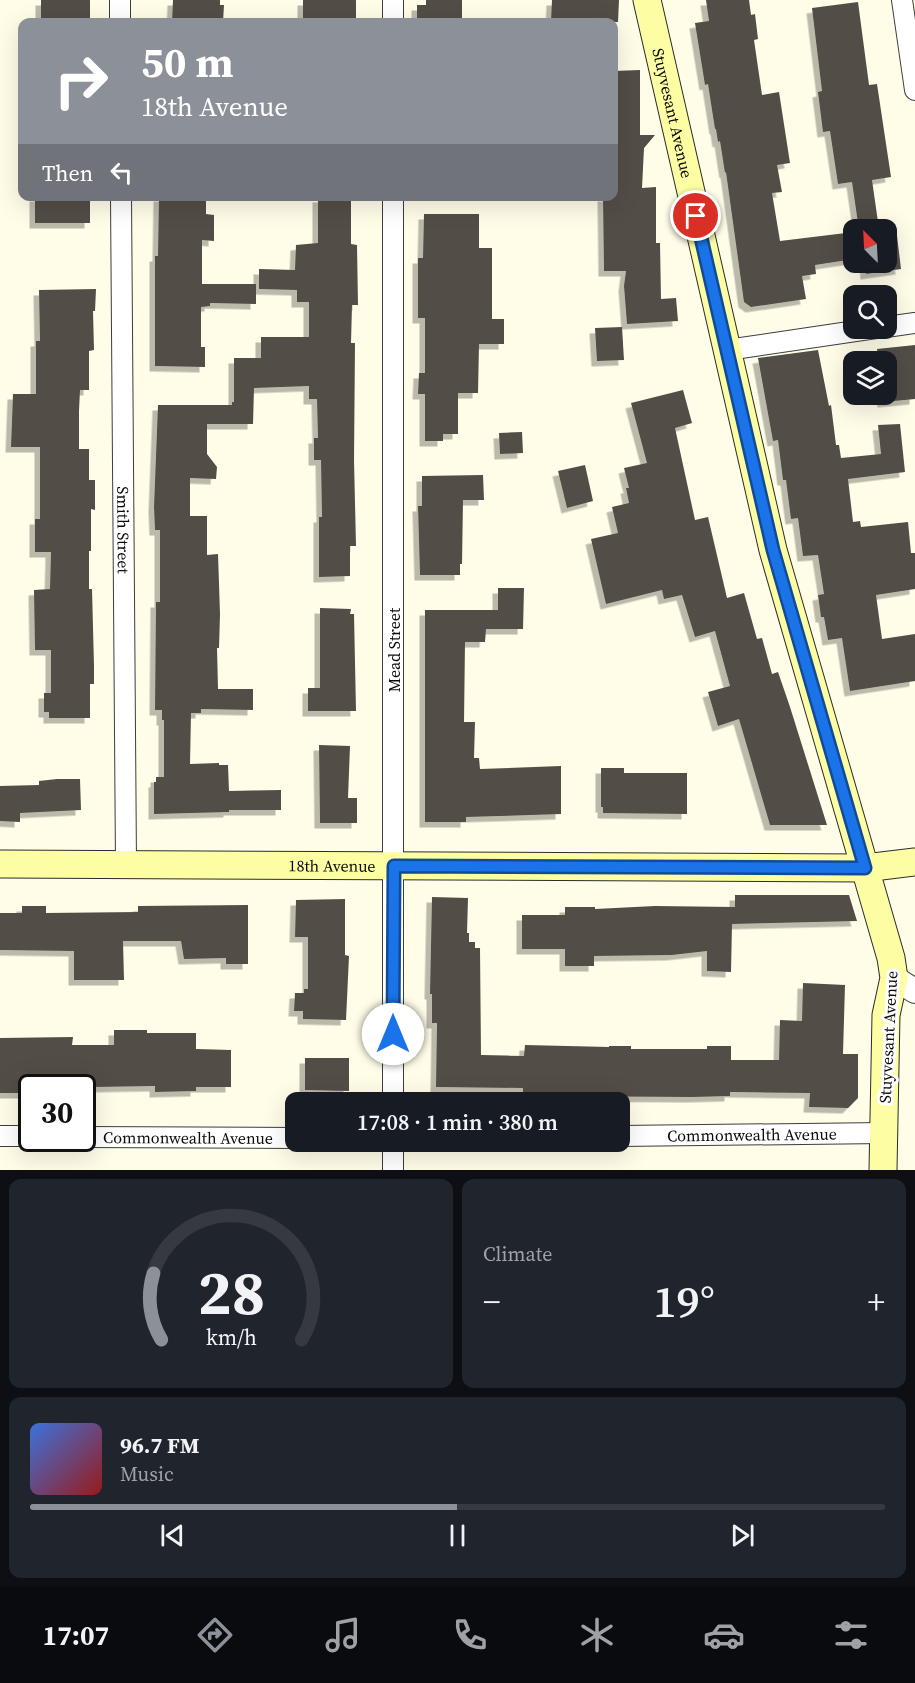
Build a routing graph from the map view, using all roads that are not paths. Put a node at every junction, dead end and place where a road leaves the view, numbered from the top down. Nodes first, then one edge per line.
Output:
1 (120, 0) edge
2 (393, 0) edge
3 (647, 0) edge
4 (902, 0) edge
5 (120, 18) edge
6 (393, 18) edge
7 (915, 90) edge
8 (122, 201) edge
9 (393, 201) edge
10 (915, 323) edge
11 (897, 325) edge
12 (843, 333) edge
13 (727, 350) junction
14 (915, 862) edge
15 (0, 864) edge
16 (126, 864) junction
17 (394, 866) junction
18 (865, 868) junction
19 (905, 985) edge
20 (393, 1092) edge
21 (884, 1133) junction
22 (0, 1136) edge
23 (18, 1136) edge
24 (630, 1136) edge
25 (96, 1137) edge
26 (285, 1138) edge
27 (393, 1152) edge
28 (393, 1170) edge
29 (883, 1170) edge

1 - 5 street
2 - 6 street
3 - 13 main road, Stuyvesant Avenue
4 - 7 street
8 - 16 street, Smith Street
9 - 17 street, Mead Street
10 - 11 street
12 - 13 street
13 - 18 main road, Stuyvesant Avenue
14 - 18 main road, 18th Avenue
15 - 16 main road, 18th Avenue
16 - 17 main road, 18th Avenue
17 - 18 main road, 18th Avenue
17 - 20 street, Mead Street
18 - 19 main road, Stuyvesant Avenue
19 - 21 main road, Stuyvesant Avenue
21 - 24 street, Commonwealth Avenue
21 - 29 main road, Stuyvesant Avenue
22 - 23 street
25 - 26 street, Commonwealth Avenue
27 - 28 street

